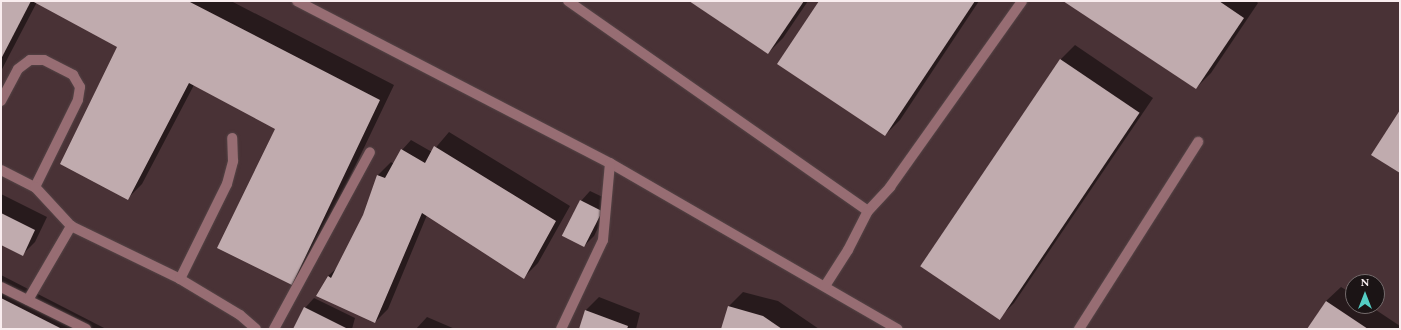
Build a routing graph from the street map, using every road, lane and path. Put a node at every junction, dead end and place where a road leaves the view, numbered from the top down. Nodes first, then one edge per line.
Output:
1 (297, 1) edge
2 (1022, 1) edge
3 (573, 2) edge
4 (1, 101) edge
5 (232, 138) dead end
6 (1198, 142) dead end
7 (370, 152) dead end
8 (610, 163) junction
9 (1, 170) edge
10 (35, 187) junction
11 (868, 211) junction
12 (71, 226) junction
13 (180, 279) junction
14 (825, 286) junction
15 (1, 287) edge
16 (28, 300) junction
17 (86, 329) edge
18 (256, 329) edge
19 (274, 329) edge
20 (561, 329) edge
21 (897, 329) edge
22 (1079, 329) edge

1 - 8 lane
2 - 11 lane
3 - 11 lane
4 - 10 lane
5 - 13 lane
6 - 22 lane
7 - 19 lane
8 - 14 lane
8 - 20 lane
9 - 10 lane
10 - 12 lane
11 - 14 lane
12 - 13 lane
12 - 16 lane
13 - 18 lane
14 - 21 lane
15 - 16 lane
16 - 17 lane

